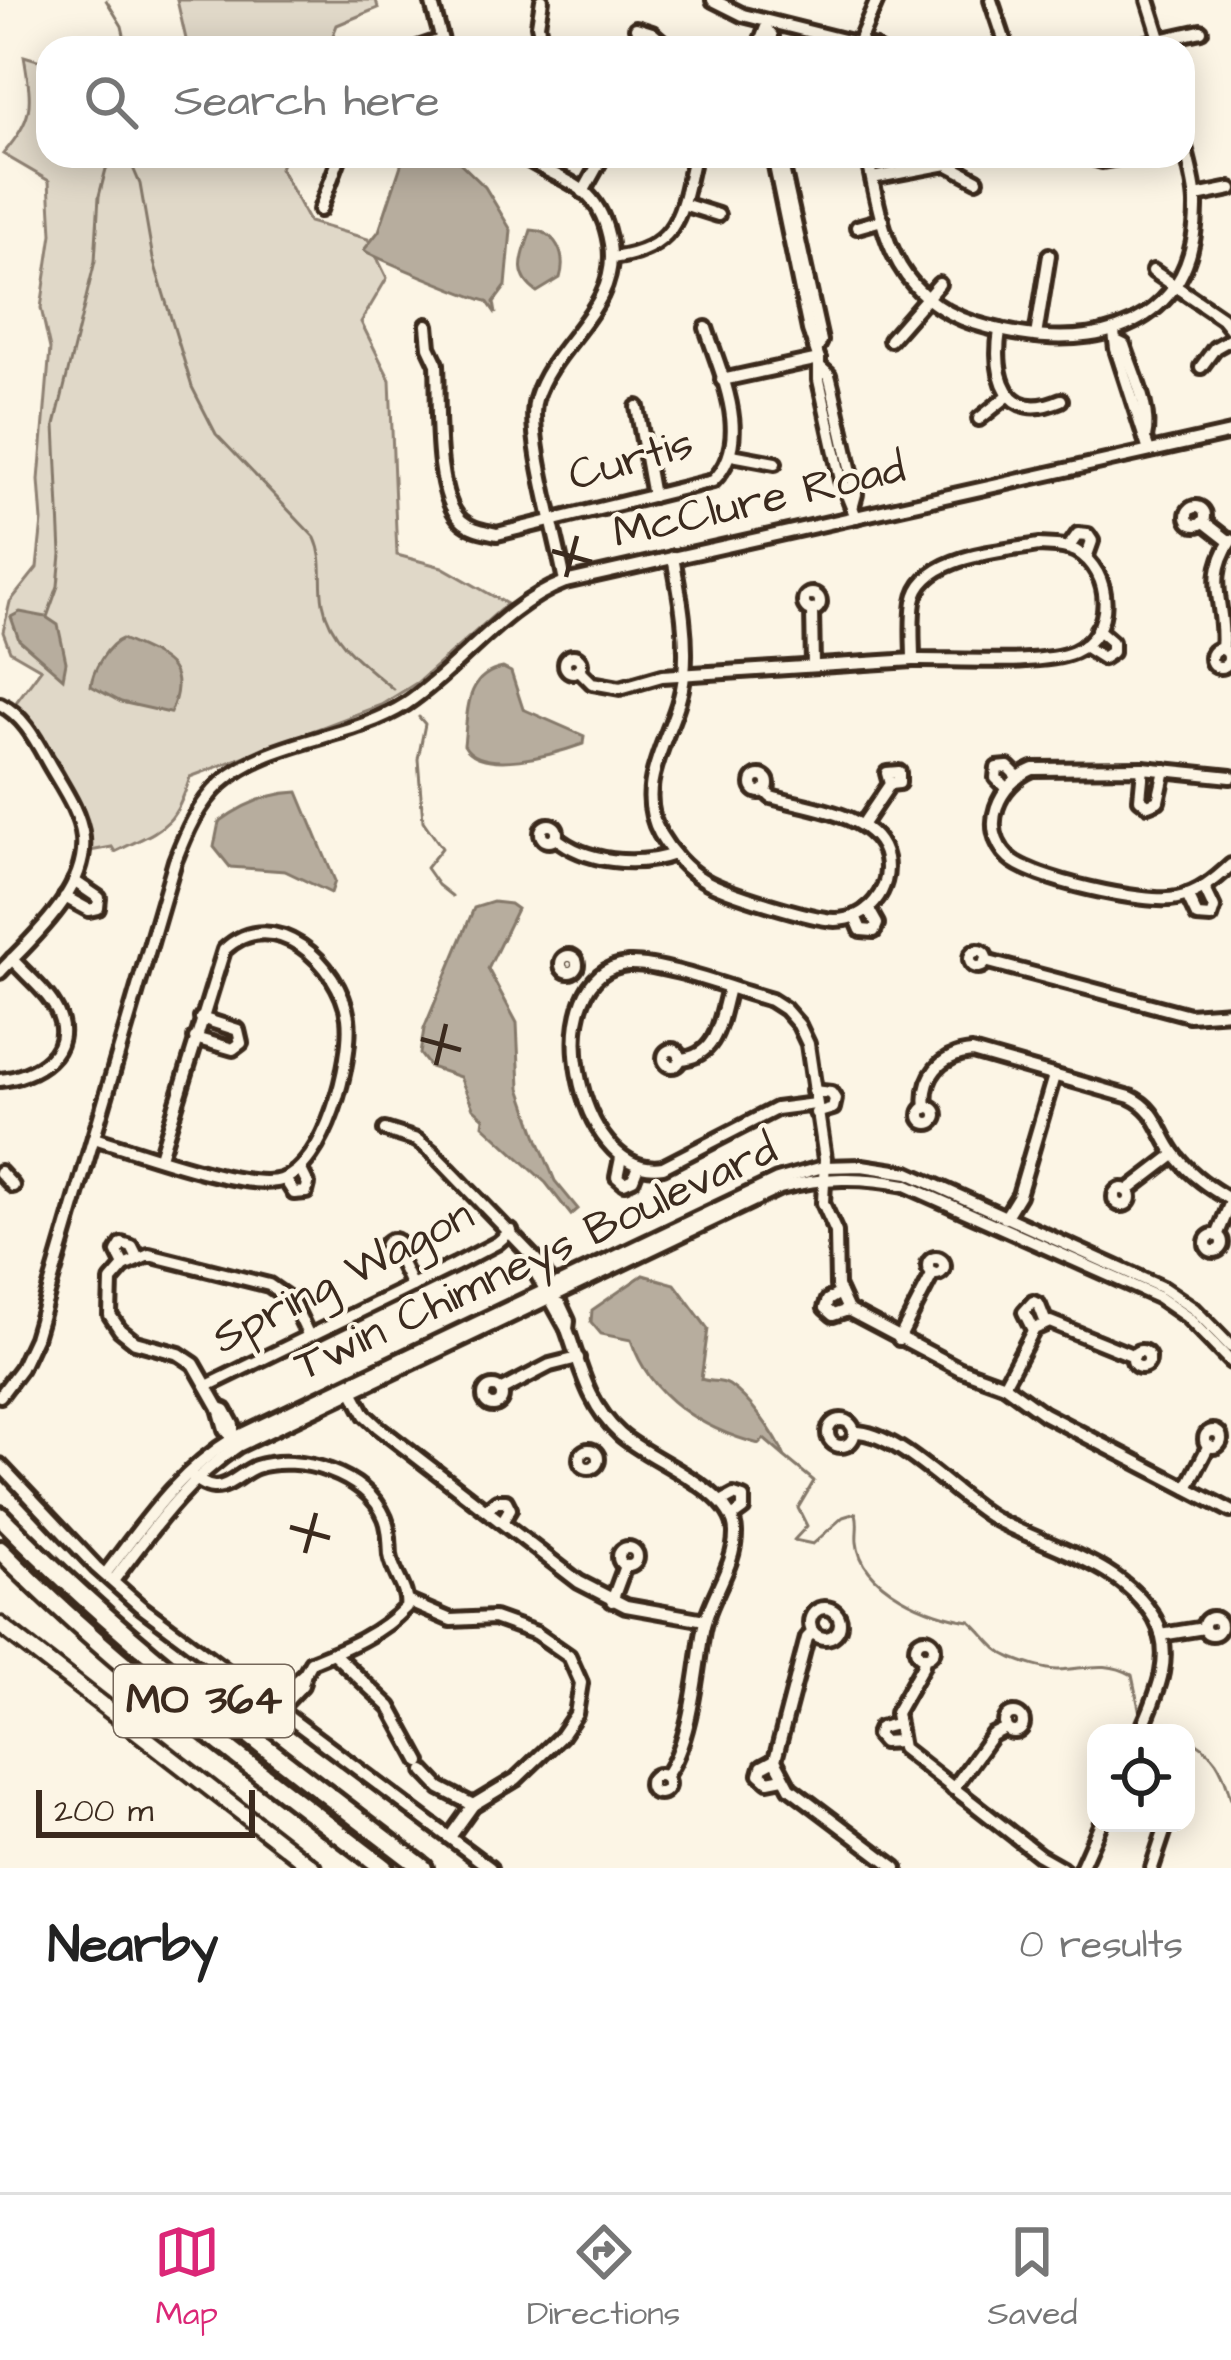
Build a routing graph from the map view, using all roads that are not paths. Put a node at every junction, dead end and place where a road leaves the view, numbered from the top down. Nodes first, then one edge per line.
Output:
1 (431, 0) edge
2 (542, 0) edge
3 (747, 0) edge
4 (877, 0) edge
5 (991, 0) edge
6 (1148, 0) edge
7 (718, 1) edge
8 (742, 15) junction
9 (768, 26) junction
10 (636, 28) dead end
11 (1201, 31) dead end
12 (440, 36) edge
13 (540, 36) edge
14 (655, 36) edge
15 (761, 36) edge
16 (772, 36) edge
17 (812, 36) edge
18 (861, 36) edge
19 (1003, 36) edge
20 (1159, 36) edge
21 (1186, 36) edge
22 (336, 168) edge
23 (538, 168) edge
24 (596, 168) edge
25 (691, 168) edge
26 (776, 168) edge
27 (870, 168) edge
28 (926, 168) edge
29 (954, 168) edge
30 (1189, 168) edge
31 (872, 178) junction
32 (977, 180) dead end
33 (1231, 189) edge
34 (583, 191) junction
35 (1196, 196) junction
36 (683, 204) junction
37 (320, 210) dead end
38 (718, 215) dead end
39 (882, 220) junction
40 (857, 227) dead end
41 (1049, 255) dead end
42 (612, 258) junction
43 (1153, 271) dead end
44 (939, 284) dead end
45 (1174, 286) junction
46 (927, 298) junction
47 (427, 325) dead end
48 (706, 328) dead end
49 (1231, 328) edge
50 (1000, 331) junction
51 (1036, 336) junction
52 (1116, 337) junction
53 (1231, 339) edge
54 (890, 340) dead end
55 (819, 358) junction
56 (1201, 368) dead end
57 (722, 380) junction
58 (1009, 394) junction
59 (1061, 400) dead end
60 (637, 406) dead end
61 (980, 419) dead end
62 (1231, 433) edge
63 (1147, 445) junction
64 (732, 455) junction
65 (775, 463) dead end
66 (653, 496) junction
67 (854, 511) junction
68 (554, 520) junction
69 (1203, 521) dead end
70 (1230, 541) edge
71 (1068, 548) junction
72 (674, 557) junction
73 (1086, 558) junction
74 (565, 582) junction
75 (812, 610) dead end
76 (1097, 628) junction
77 (1084, 646) junction
78 (1222, 649) dead end
79 (913, 660) junction
80 (813, 666) junction
81 (578, 669) dead end
82 (685, 674) junction
83 (0, 704) edge
84 (1143, 768) junction
85 (1165, 770) junction
86 (1017, 776) junction
87 (1231, 777) edge
88 (890, 784) dead end
89 (1005, 788) junction
90 (764, 790) dead end
91 (862, 824) junction
92 (555, 837) dead end
93 (674, 854) junction
94 (1231, 865) edge
95 (74, 881) junction
96 (1204, 887) junction
97 (1187, 895) junction
98 (65, 897) junction
99 (868, 908) junction
100 (855, 916) junction
101 (12, 959) junction
102 (985, 961) dead end
103 (575, 968) dead end
104 (0, 972) edge
105 (592, 982) junction
106 (730, 988) junction
107 (1231, 1012) edge
108 (201, 1018) junction
109 (195, 1038) junction
110 (680, 1058) dead end
111 (1054, 1076) junction
112 (0, 1080) edge
113 (815, 1102) junction
114 (926, 1108) dead end
115 (385, 1130) dead end
116 (94, 1138) junction
117 (1174, 1155) junction
118 (160, 1156) junction
119 (621, 1158) junction
120 (638, 1166) junction
121 (301, 1170) junction
122 (0, 1172) edge
123 (824, 1173) junction
124 (285, 1179) junction
125 (13, 1186) dead end
126 (1127, 1191) dead end
127 (1231, 1201) edge
128 (1004, 1220) junction
129 (511, 1231) junction
130 (1216, 1236) dead end
131 (397, 1255) dead end
132 (137, 1258) junction
133 (124, 1266) junction
134 (933, 1273) dead end
135 (412, 1286) junction
136 (549, 1292) junction
137 (840, 1293) junction
138 (848, 1310) junction
139 (1046, 1323) junction
140 (1034, 1330) junction
141 (308, 1334) junction
142 (898, 1339) junction
143 (1134, 1356) dead end
144 (1230, 1356) edge
145 (578, 1358) junction
146 (1004, 1385) junction
147 (207, 1386) junction
148 (352, 1390) junction
149 (500, 1391) dead end
150 (0, 1396) edge
151 (613, 1426) junction
152 (854, 1432) dead end
153 (235, 1439) junction
154 (1209, 1445) dead end
155 (592, 1451) dead end
156 (0, 1466) edge
157 (191, 1475) junction
158 (1187, 1487) junction
159 (721, 1502) junction
160 (486, 1510) junction
161 (1231, 1511) edge
162 (0, 1516) edge
163 (732, 1517) junction
164 (502, 1522) junction
165 (0, 1550) edge
166 (625, 1566) dead end
167 (110, 1577) junction
168 (612, 1601) junction
169 (409, 1602) junction
170 (705, 1620) junction
171 (0, 1625) edge
172 (1204, 1628) dead end
173 (813, 1632) dead end
174 (1162, 1635) junction
175 (334, 1654) junction
176 (924, 1658) dead end
177 (284, 1704) junction
178 (896, 1724) junction
179 (1143, 1724) edge
180 (1006, 1728) dead end
181 (899, 1741) junction
182 (775, 1760) junction
183 (665, 1777) dead end
184 (783, 1778) junction
185 (953, 1789) junction
186 (473, 1805) junction
187 (1097, 1832) edge
188 (1164, 1832) edge
189 (451, 1838) junction
190 (313, 1868) edge
191 (384, 1868) edge
192 (423, 1868) edge
193 (490, 1868) edge
194 (896, 1868) edge
195 (1062, 1868) edge
196 (1081, 1868) edge
197 (1152, 1868) edge

1 - 12 street
2 - 13 street
3 - 8 street
4 - 18 street
5 - 19 street
6 - 20 street
7 - 8 street
8 - 9 street
9 - 15 street
9 - 16 street
9 - 17 street
10 - 14 street
11 - 21 street
22 - 37 street
23 - 34 street
24 - 34 street
25 - 36 street
26 - 55 street
27 - 31 street
28 - 31 street
29 - 32 street
30 - 35 street
31 - 39 street
33 - 35 street
34 - 42 street
35 - 45 street
36 - 38 street
36 - 42 street
39 - 40 street
39 - 46 street
41 - 51 street
42 - 68 street
43 - 45 street
44 - 46 street
45 - 49 street
45 - 52 street
46 - 50 street
46 - 54 street
47 - 68 street, Curtis
48 - 57 street, Curtis
50 - 51 street
50 - 58 street
51 - 52 street
52 - 63 street
53 - 56 street
55 - 57 street
55 - 67 street
57 - 64 street, Curtis
58 - 59 street
58 - 61 street
60 - 66 street
62 - 63 street, McClure Road
63 - 67 street, McClure Road
64 - 65 street
64 - 66 street, Curtis
66 - 68 street, Curtis
67 - 72 street, McClure Road
68 - 74 street
69 - 70 street
70 - 78 street
71 - 73 street
71 - 73 street
71 - 79 street
72 - 74 street, McClure Road
72 - 82 street
73 - 76 street
74 - 116 street, McClure Road
75 - 80 street
76 - 77 street
76 - 77 street
77 - 79 street
79 - 80 street
80 - 82 street
81 - 82 street
82 - 93 street
83 - 95 street
84 - 85 street
84 - 85 street
84 - 86 street
85 - 87 street
86 - 89 street
86 - 89 street
88 - 91 street
89 - 97 street
90 - 91 street
91 - 99 street
92 - 93 street
93 - 100 street
94 - 96 street
95 - 98 street
95 - 98 street
96 - 97 street
96 - 97 street
98 - 101 street
99 - 100 street
99 - 100 street
101 - 104 street
101 - 112 street
102 - 107 street
103 - 105 street
105 - 106 street
105 - 119 street
106 - 110 street
106 - 113 street
108 - 109 street
108 - 109 street
108 - 121 street
109 - 118 street
111 - 114 street
111 - 117 street
111 - 128 street
113 - 120 street
113 - 123 street
115 - 129 street
116 - 118 street
116 - 150 street, McClure Road
117 - 126 street
117 - 127 street
118 - 124 street
119 - 120 street
119 - 120 street
121 - 124 street
121 - 124 street
122 - 125 street
123 - 128 street, Twin Chimneys Boulevard
123 - 136 street, Twin Chimneys Boulevard
123 - 137 street
127 - 130 street
128 - 144 street, Twin Chimneys Boulevard
129 - 135 street, Spring Wagon
129 - 136 street
131 - 135 street
132 - 133 street
132 - 133 street
132 - 141 street
133 - 147 street
134 - 142 street
135 - 141 street, Spring Wagon
136 - 145 street
136 - 148 street, Twin Chimneys Boulevard
137 - 138 street
137 - 138 street
138 - 142 street
139 - 140 street
139 - 140 street
139 - 143 street
140 - 146 street
141 - 147 street, Spring Wagon
142 - 146 street
145 - 149 street
145 - 151 street
146 - 158 street
147 - 153 street
148 - 153 street, Twin Chimneys Boulevard
148 - 160 street
151 - 155 street
151 - 159 street
152 - 174 street
153 - 157 street, Twin Chimneys Boulevard
154 - 158 street
156 - 167 street
157 - 167 street, Twin Chimneys Boulevard
157 - 169 street
158 - 161 street
159 - 163 street
159 - 163 street
160 - 164 street
160 - 164 street
162 - 192 highway, MO 364
163 - 170 street
164 - 168 street
165 - 191 highway, MO 364
166 - 168 street
167 - 177 street
168 - 170 street
169 - 175 street
169 - 186 street
170 - 183 street
171 - 190 main road
172 - 174 street
173 - 182 street
174 - 179 street
175 - 177 street
175 - 186 street
176 - 178 street
177 - 189 street
178 - 181 street
178 - 181 street
180 - 185 street
181 - 185 street
182 - 184 street
182 - 184 street
184 - 194 street
185 - 195 street
186 - 189 street
187 - 196 street
188 - 197 street
189 - 193 street

